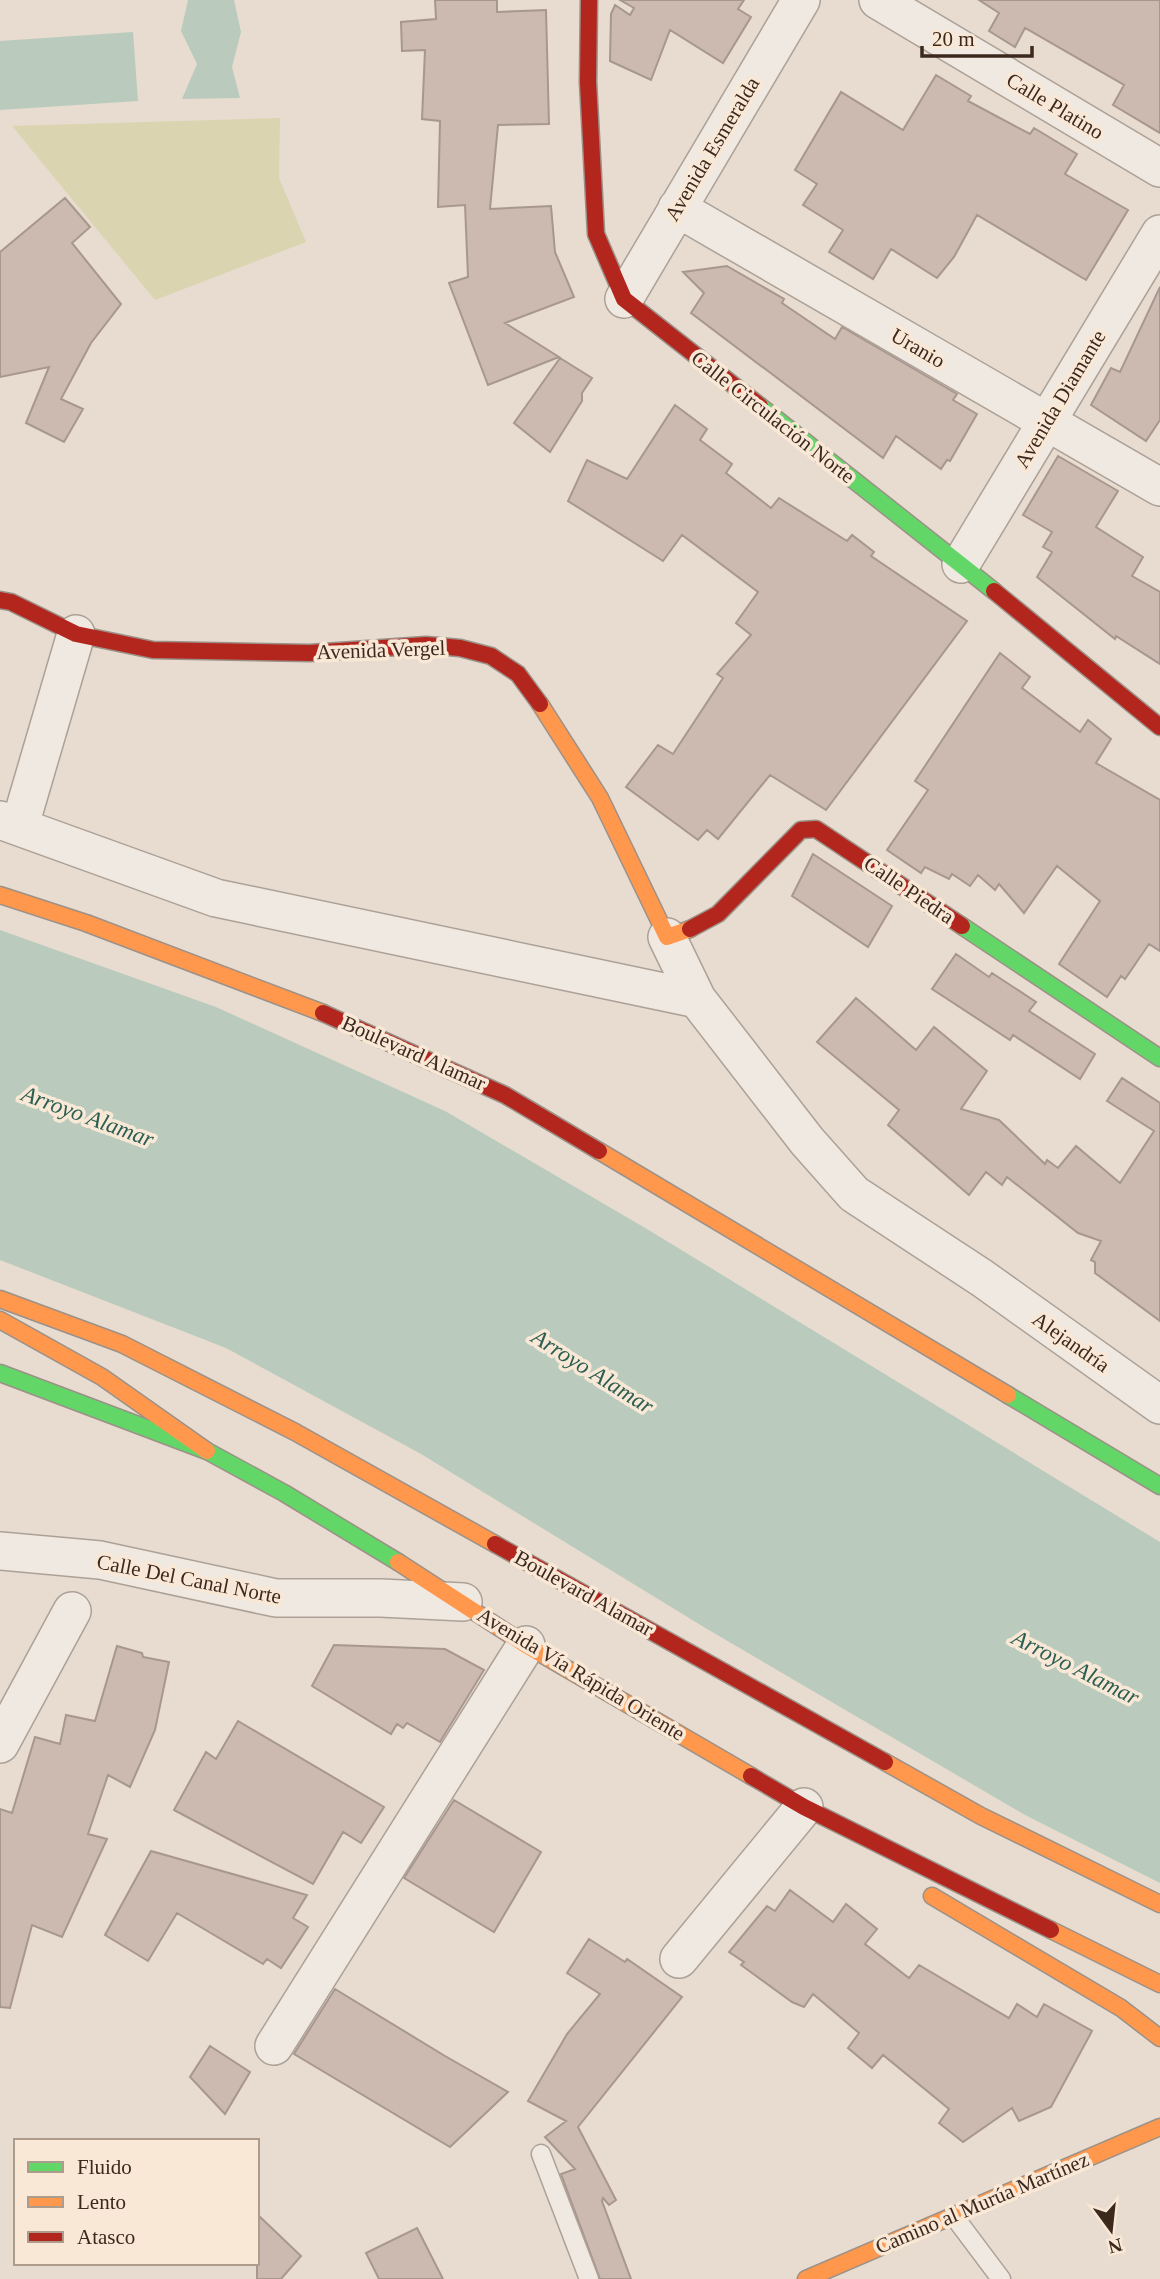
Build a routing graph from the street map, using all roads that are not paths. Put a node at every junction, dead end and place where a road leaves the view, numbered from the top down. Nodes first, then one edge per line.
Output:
1 (589, 0) edge
2 (801, 0) edge
3 (878, 0) edge
4 (1160, 168) edge
5 (677, 208) junction
6 (1160, 234) edge
7 (624, 299) junction
8 (1046, 423) junction
9 (1160, 487) edge
10 (961, 564) junction
11 (0, 600) edge
12 (76, 635) junction
13 (1160, 727) edge
14 (10, 822) edge
15 (0, 895) edge
16 (667, 937) junction
17 (697, 999) junction
18 (1160, 1058) edge
19 (0, 1299) edge
20 (0, 1320) edge
21 (0, 1373) edge
22 (1160, 1405) edge
23 (207, 1451) junction
24 (1160, 1486) edge
25 (0, 1551) edge
26 (463, 1602) junction
27 (72, 1611) dead end
28 (526, 1645) junction
29 (0, 1744) edge
30 (804, 1807) junction
31 (892, 1868) dead end
32 (914, 1884) dead end
33 (1160, 1904) edge
34 (679, 1959) dead end
35 (1160, 1984) edge
36 (1160, 2038) edge
37 (274, 2046) dead end
38 (1159, 2126) edge
39 (541, 2154) dead end
40 (953, 2215) junction
41 (589, 2279) edge
42 (806, 2279) edge
43 (1001, 2279) edge

1 - 7 main road, Calle Circulación Norte
2 - 5 street, Avenida Esmeralda
3 - 4 street, Calle Platino
5 - 7 street, Avenida Esmeralda
5 - 8 street, Uranio
6 - 8 street, Avenida Diamante
7 - 10 main road, Calle Circulación Norte
8 - 9 street, Uranio
8 - 10 street, Avenida Diamante
10 - 13 main road, Calle Circulación Norte
11 - 12 main road, Avenida Vergel
12 - 14 street
12 - 16 main road, Avenida Vergel
14 - 17 street
15 - 24 main road, Boulevard Alamar
16 - 17 street, Avenida Vergel
16 - 18 main road, Calle Piedra
17 - 22 street, Alejandría
19 - 33 main road, Boulevard Alamar
20 - 23 main road
21 - 23 main road, Avenida Vía Rápida Oriente
23 - 26 main road, Avenida Vía Rápida Oriente
25 - 26 street, Calle Del Canal Norte
26 - 28 main road, Avenida Vía Rápida Oriente
27 - 29 street
28 - 30 main road, Avenida Vía Rápida Oriente
28 - 37 street
30 - 31 main road
30 - 34 street
30 - 35 main road, Avenida Vía Rápida Oriente
32 - 36 main road
38 - 40 main road, Camino al Murúa Martínez
39 - 41 lane
40 - 42 main road, Camino al Murúa Martínez
40 - 43 lane

